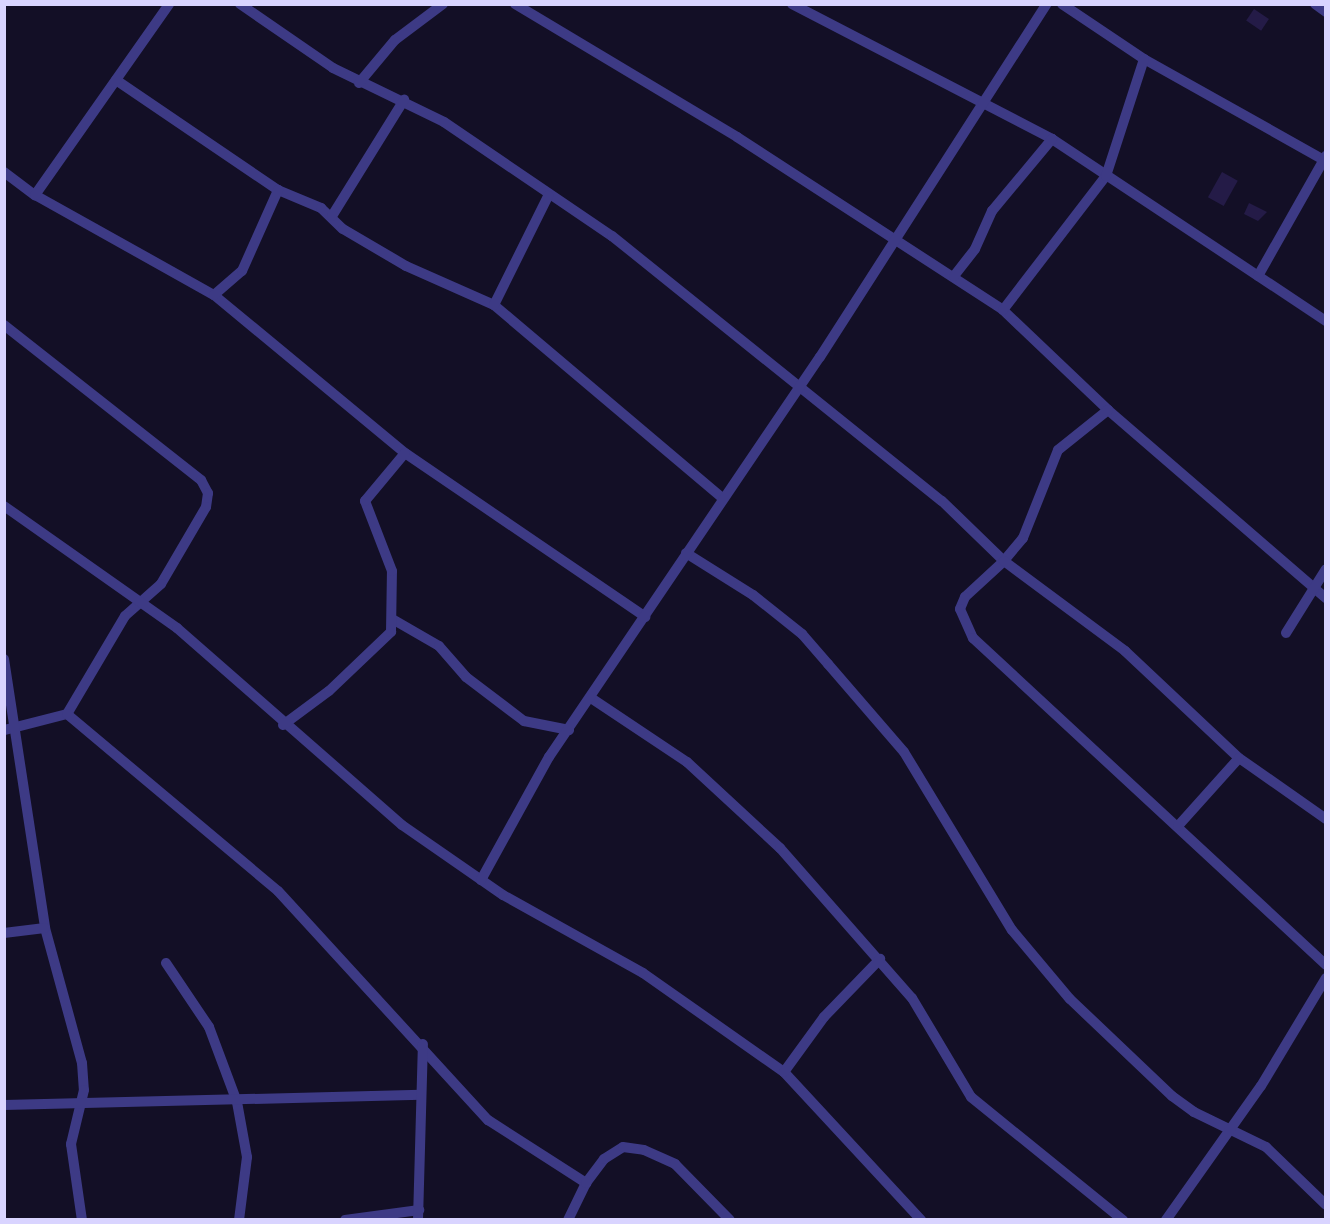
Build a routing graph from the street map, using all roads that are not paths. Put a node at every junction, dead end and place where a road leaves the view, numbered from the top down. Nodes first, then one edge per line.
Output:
1 (169, 4) edge
2 (240, 4) edge
3 (443, 4) edge
4 (515, 4) edge
5 (792, 4) edge
6 (1047, 4) edge
7 (1062, 4) edge
8 (1315, 4) edge
9 (1326, 12) edge
10 (1144, 59) junction
11 (116, 80) junction
12 (359, 82) junction
13 (404, 100) junction
14 (984, 100) junction
15 (1052, 139) junction
16 (1325, 159) edge
17 (4, 172) edge
18 (1106, 176) junction
19 (278, 190) junction
20 (35, 195) junction
21 (548, 196) junction
22 (332, 216) junction
23 (896, 238) junction
24 (954, 276) junction
25 (1258, 276) junction
26 (214, 295) junction
27 (494, 305) junction
28 (1003, 310) junction
29 (1326, 321) edge
30 (4, 325) edge
31 (18, 337) junction
32 (4, 340) edge
33 (796, 388) junction
34 (1108, 410) junction
35 (405, 453) junction
36 (722, 498) junction
37 (4, 506) edge
38 (686, 553) junction
39 (1004, 561) junction
40 (1326, 569) edge
41 (1313, 586) junction
42 (1326, 597) edge
43 (141, 602) junction
44 (645, 617) junction
45 (394, 620) junction
46 (1286, 633) dead end
47 (4, 659) edge
48 (591, 698) junction
49 (67, 714) junction
50 (284, 725) junction
51 (9, 729) edge
52 (569, 730) junction
53 (1239, 758) junction
54 (1326, 819) edge
55 (1178, 825) junction
56 (481, 880) junction
57 (45, 928) junction
58 (4, 933) edge
59 (880, 959) junction
60 (166, 963) dead end
61 (1326, 964) edge
62 (1326, 978) edge
63 (423, 1044) junction
64 (784, 1072) junction
65 (421, 1095) junction
66 (237, 1102) junction
67 (4, 1104) edge
68 (80, 1106) junction
69 (1227, 1130) junction
70 (586, 1183) junction
71 (1326, 1206) edge
72 (419, 1215) edge
73 (82, 1220) edge
74 (239, 1220) edge
75 (345, 1220) edge
76 (568, 1220) edge
77 (729, 1220) edge
78 (921, 1220) edge
79 (1123, 1220) edge
80 (1166, 1220) edge

1 - 11 street
2 - 12 street
3 - 12 street
4 - 23 street
5 - 14 street
6 - 14 street
7 - 10 street
8 - 9 street
10 - 16 street
10 - 18 street
11 - 19 street
11 - 20 street
12 - 13 street
13 - 21 street
13 - 22 street
14 - 15 street
14 - 23 street
15 - 18 street
15 - 24 street
16 - 25 street
17 - 20 street
18 - 25 street
18 - 28 street
19 - 22 street
19 - 26 street
20 - 26 street
21 - 27 street
21 - 33 street
22 - 27 street
23 - 24 street
23 - 33 street
24 - 28 street
25 - 29 street
26 - 35 street
27 - 36 street
28 - 34 street
30 - 31 street
31 - 32 street
31 - 43 street
33 - 36 street
33 - 39 street
34 - 39 street
34 - 41 street
35 - 44 street
35 - 45 street
36 - 38 street
37 - 43 street
38 - 44 street
38 - 69 street
39 - 53 street
39 - 55 street
40 - 41 street
41 - 42 street
41 - 46 street
43 - 49 street
43 - 50 street
44 - 48 street
45 - 50 street
45 - 52 street
47 - 51 street
48 - 52 street
48 - 59 street
49 - 51 street
49 - 63 street
50 - 56 street
51 - 57 street
52 - 56 street
53 - 54 street
53 - 55 street
55 - 61 street
56 - 64 street
57 - 58 street
57 - 68 street
59 - 64 street
59 - 79 street
60 - 66 street
62 - 69 street
63 - 65 street
63 - 70 street
64 - 78 street
65 - 66 street
65 - 72 street
66 - 68 street
66 - 74 street
67 - 68 street
68 - 73 street
69 - 71 street
69 - 80 street
70 - 76 street
70 - 77 street
72 - 75 street

